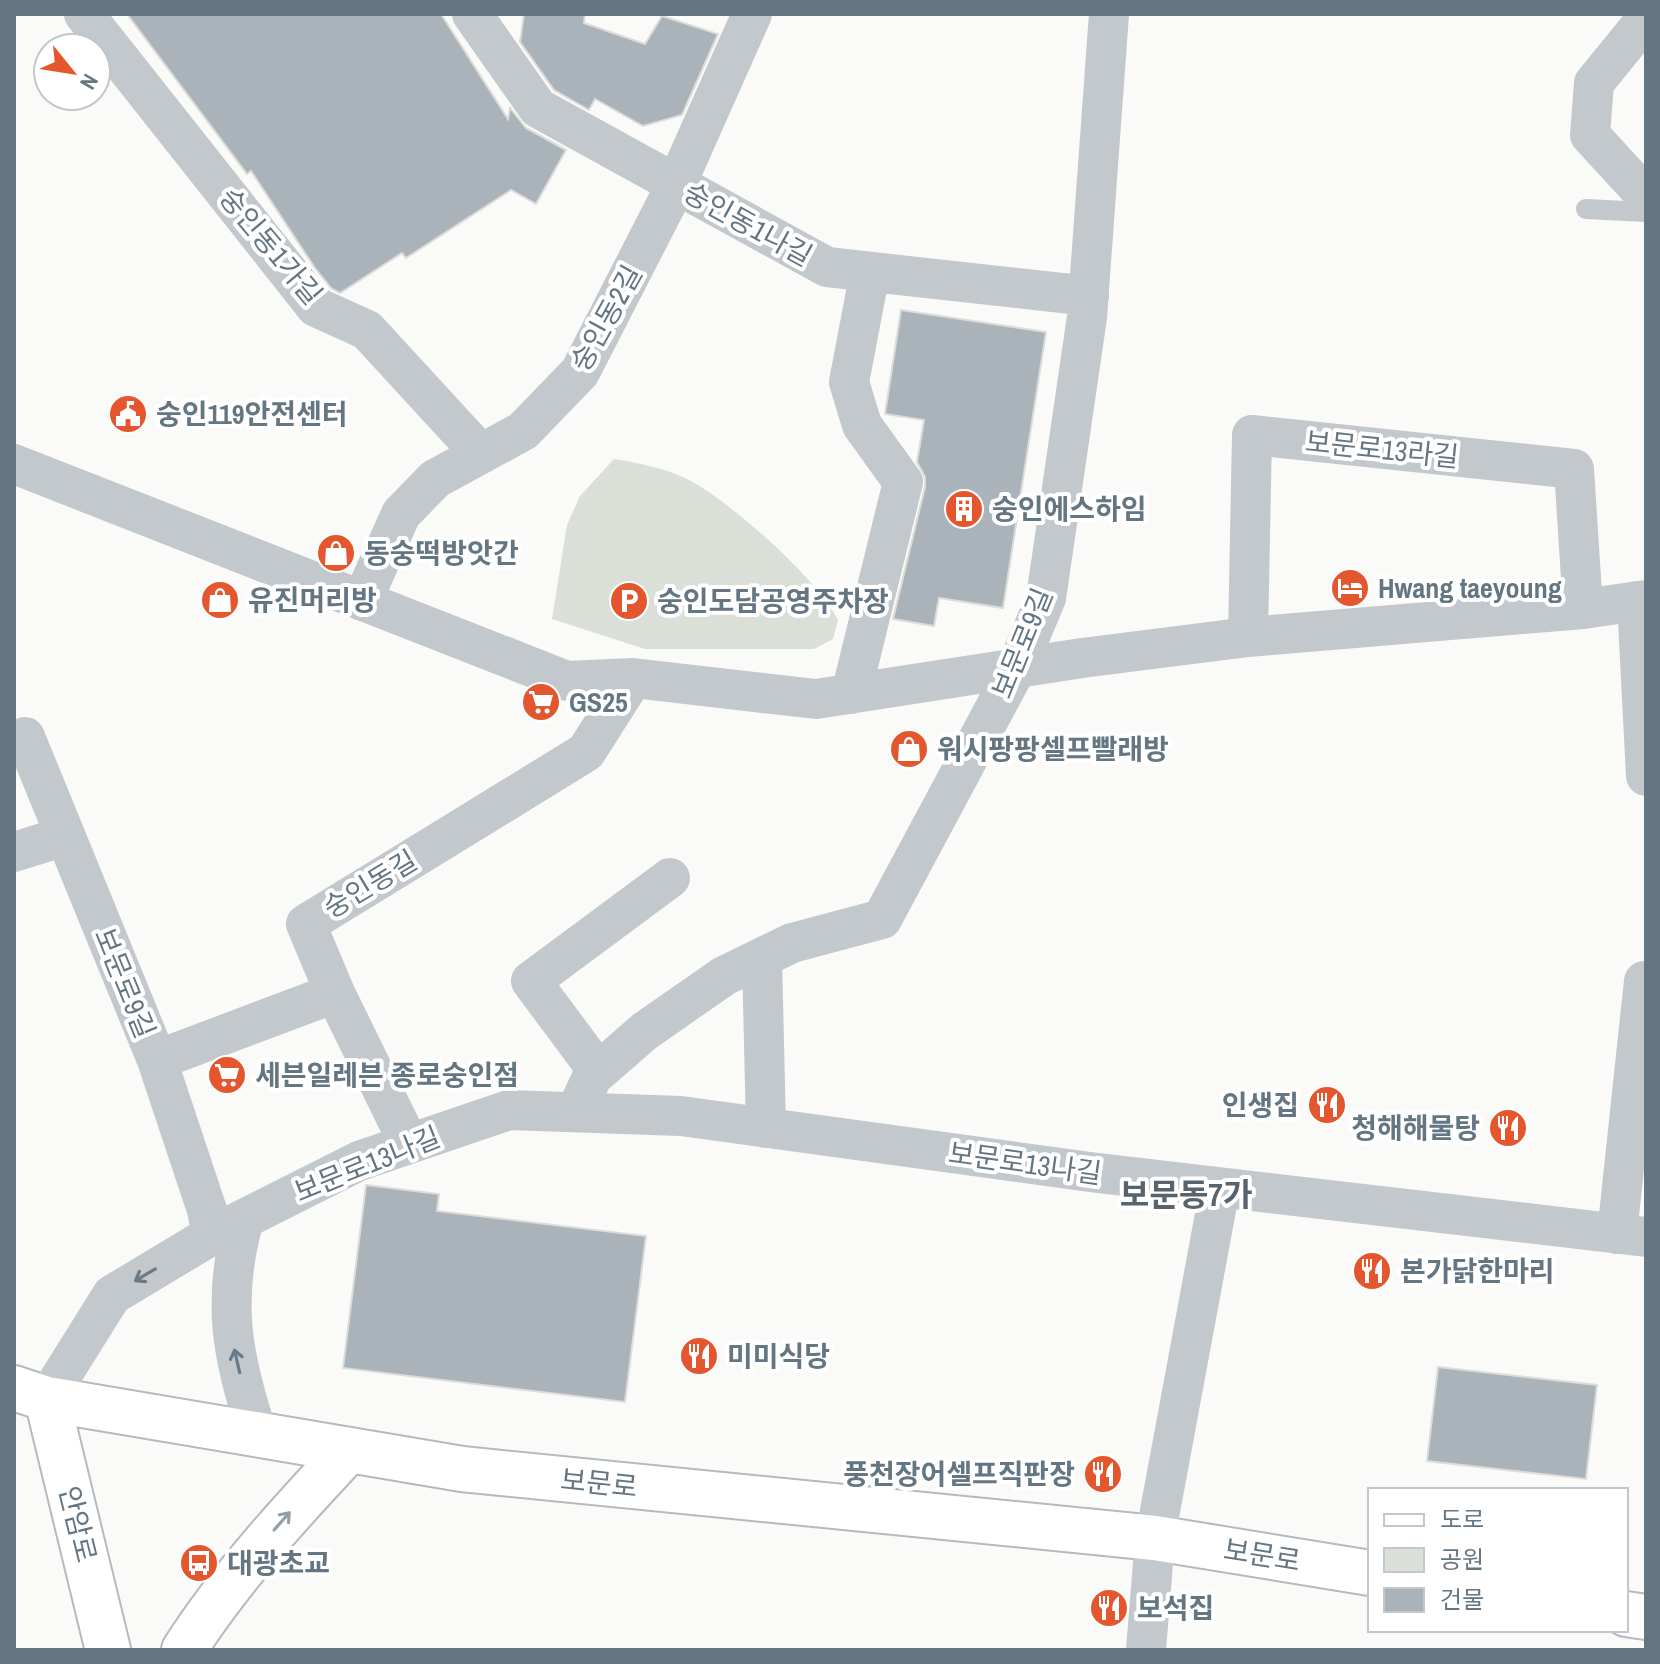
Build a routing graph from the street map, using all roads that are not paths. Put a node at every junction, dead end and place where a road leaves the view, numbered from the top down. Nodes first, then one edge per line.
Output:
1 (84, 14) edge
2 (472, 14) edge
3 (752, 14) edge
4 (1109, 14) edge
5 (1646, 19) edge
6 (676, 185) junction
7 (1646, 196) edge
8 (1586, 209) dead end
9 (1646, 212) edge
10 (870, 272) junction
11 (1089, 296) junction
12 (481, 454) junction
13 (14, 464) edge
14 (1642, 600) edge
15 (362, 601) junction
16 (1583, 609) junction
17 (1248, 637) junction
18 (1017, 667) junction
19 (633, 678) junction
20 (851, 694) junction
21 (25, 737) dead end
22 (1645, 776) edge
23 (65, 836) junction
24 (14, 852) edge
25 (670, 878) dead end
26 (762, 958) junction
27 (1644, 981) dead end
28 (335, 993) junction
29 (157, 1060) junction
30 (598, 1071) junction
31 (576, 1112) junction
32 (766, 1128) junction
33 (409, 1144) junction
34 (1220, 1188) junction
35 (228, 1227) junction
36 (1632, 1236) edge
37 (25, 1388) edge
38 (258, 1436) junction
39 (347, 1452) junction
40 (1155, 1538) junction
41 (1368, 1573) edge
42 (108, 1650) edge
43 (184, 1650) edge
44 (1146, 1650) edge

1 - 12 street, 숭인동1가길
2 - 6 street, 숭인동1나길
3 - 6 street, 숭인동2길
4 - 11 street, 보문로9길
5 - 7 street
6 - 10 street, 숭인동1나길
6 - 12 street, 숭인동2길
8 - 9 lane
10 - 11 street, 숭인동1나길
10 - 20 street
11 - 18 street, 보문로9길
12 - 15 street, 숭인동2길
13 - 15 street
14 - 16 street
14 - 22 street
15 - 19 street
16 - 17 street
16 - 17 street, 보문로13라길
17 - 18 street
18 - 20 street
18 - 26 street, 보문로9길
19 - 20 street
19 - 28 street, 숭인동길
21 - 23 street, 보문로9길
23 - 24 street
23 - 29 street, 보문로9길
25 - 30 street
26 - 30 street, 보문로9길
26 - 32 street
27 - 36 street, 보문로13나길
28 - 29 street
28 - 33 street
29 - 35 street, 보문로9길
30 - 31 street, 보문로9길
31 - 32 street, 보문로13나길
31 - 33 street, 보문로13나길
32 - 34 street, 보문로13나길
33 - 35 street, 보문로13나길
34 - 36 street, 보문로13나길
34 - 40 street
35 -> 37 street, 보문로13나길
38 -> 35 street
37 - 38 main road, 보문로
37 - 42 main road, 안암로
38 - 39 main road, 보문로
39 - 40 main road, 보문로
43 -> 39 main road
40 - 41 main road, 보문로
40 - 44 street

